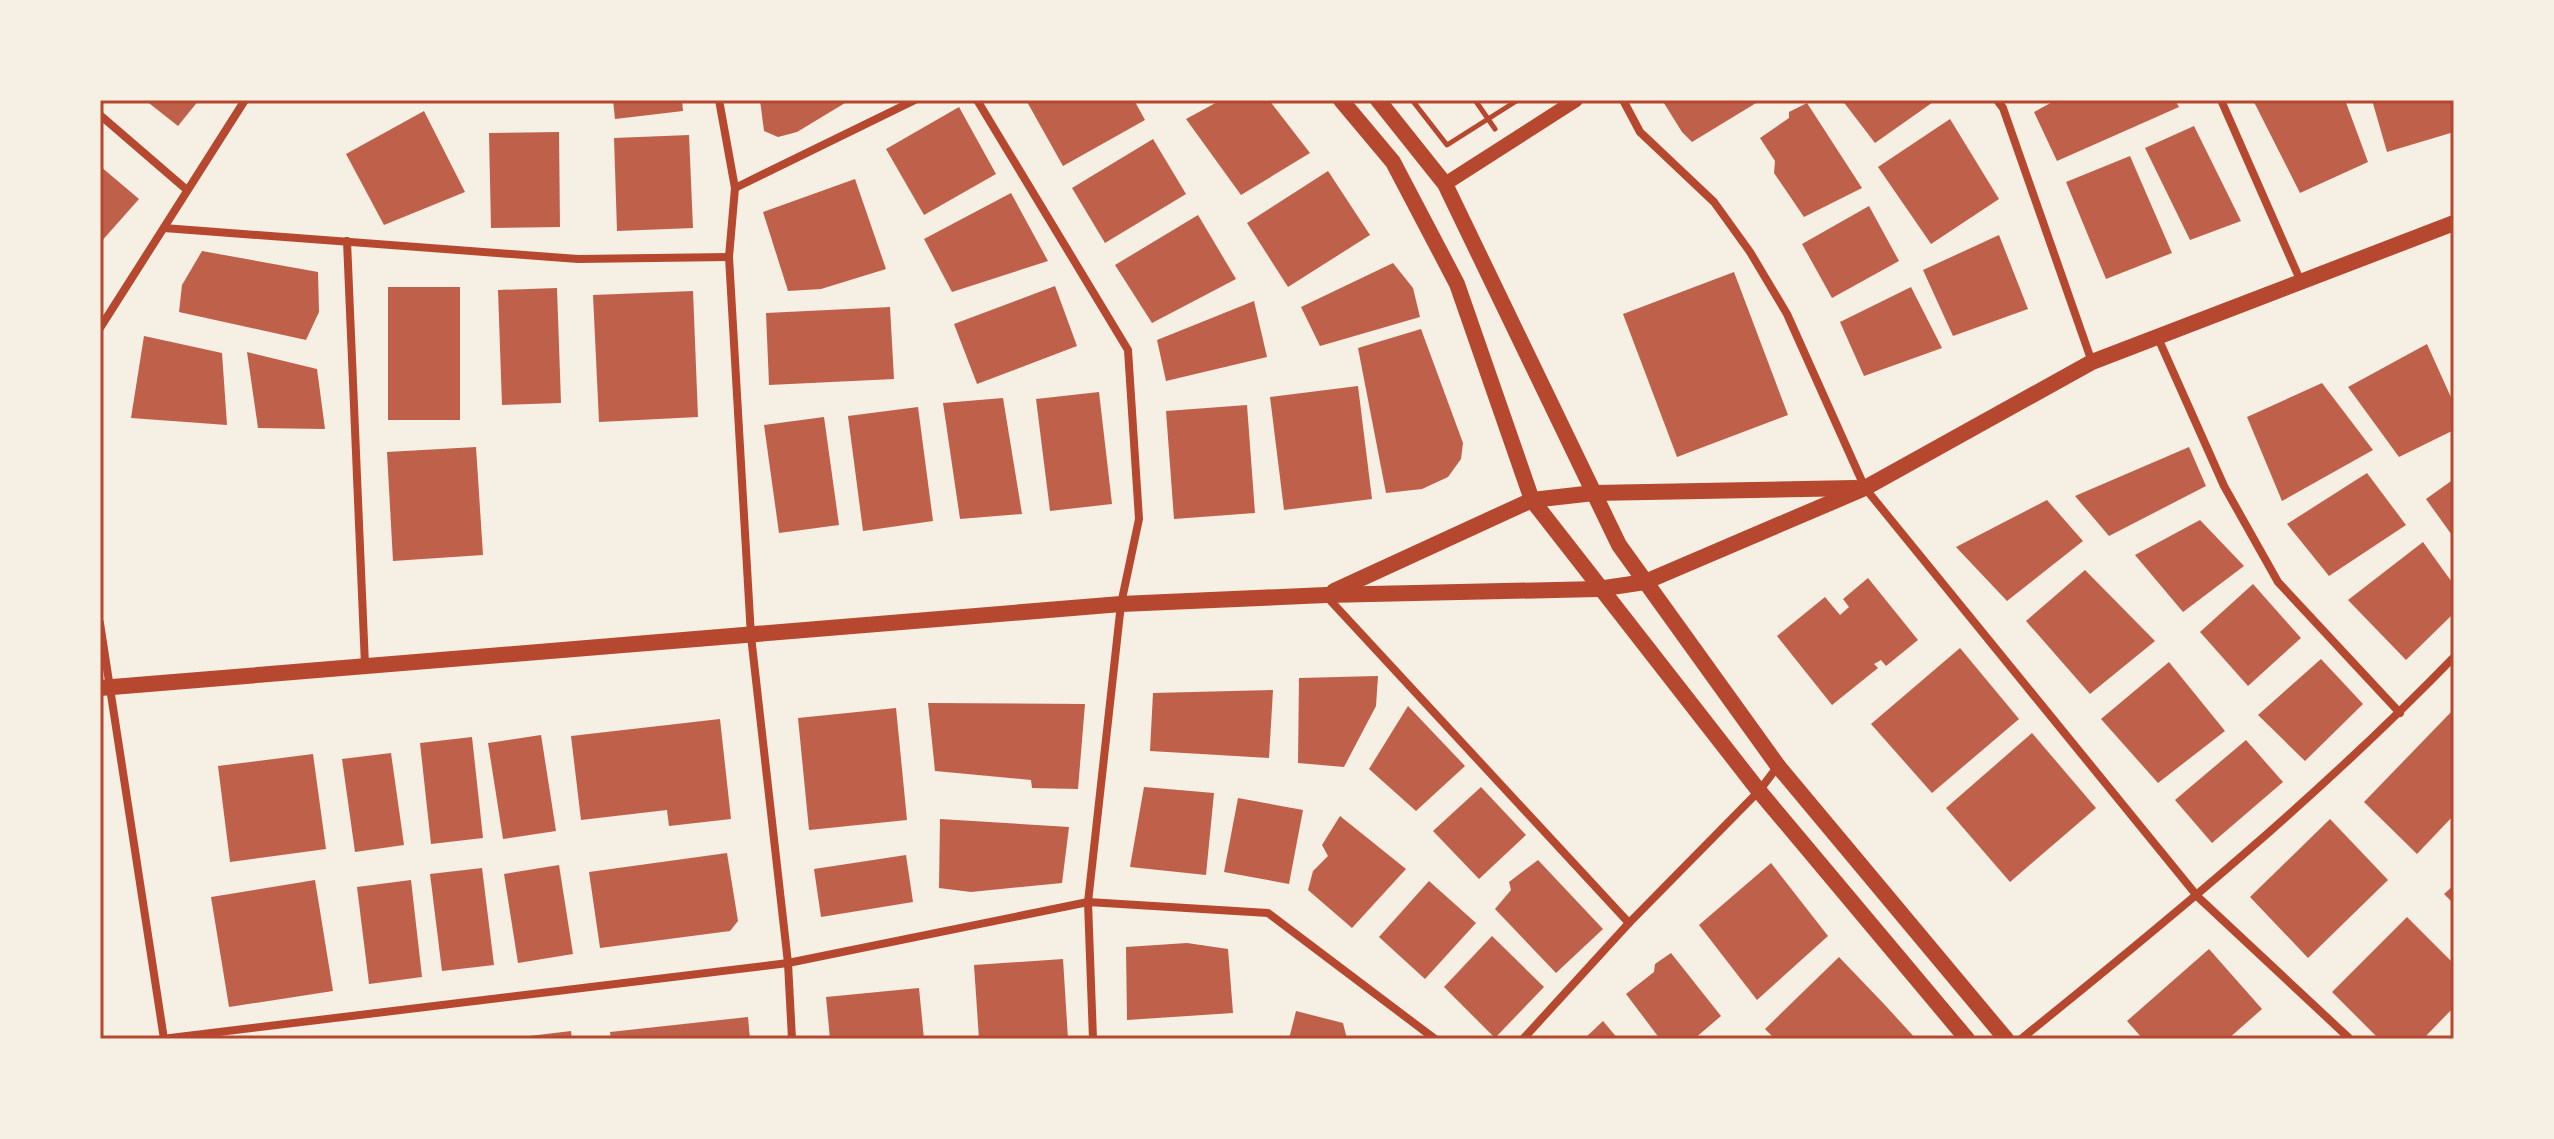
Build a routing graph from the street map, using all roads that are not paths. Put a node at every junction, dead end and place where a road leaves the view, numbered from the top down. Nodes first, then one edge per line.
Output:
1 (245, 100) edge
2 (719, 100) edge
3 (915, 100) edge
4 (977, 100) edge
5 (1341, 100) edge
6 (1378, 100) edge
7 (1576, 100) edge
8 (1623, 100) edge
9 (1997, 100) edge
10 (2221, 100) edge
11 (100, 115) edge
12 (1445, 184) junction
13 (735, 188) junction
14 (187, 190) junction
15 (2454, 223) edge
16 (164, 228) junction
17 (347, 241) junction
18 (729, 257) junction
19 (2301, 283) junction
20 (100, 328) edge
21 (2158, 338) junction
22 (2092, 362) junction
23 (1865, 488) junction
24 (1594, 493) junction
25 (1532, 500) junction
26 (1645, 582) junction
27 (1598, 589) junction
28 (1326, 595) junction
29 (1121, 604) junction
30 (100, 623) edge
31 (751, 636) junction
32 (2454, 657) edge
33 (365, 665) junction
34 (104, 687) edge
35 (2400, 713) junction
36 (1778, 766) junction
37 (1759, 791) junction
38 (2198, 897) junction
39 (1088, 902) junction
40 (1629, 923) junction
41 (788, 963) junction
42 (163, 1039) edge
43 (792, 1039) edge
44 (1093, 1039) edge
45 (1435, 1039) edge
46 (1523, 1039) edge
47 (1967, 1039) edge
48 (2006, 1039) edge
49 (2021, 1039) edge
50 (2350, 1039) edge

1 - 14 street
2 - 13 street
3 - 13 street
4 - 29 street
5 - 25 main road
6 - 12 main road
7 - 12 street
8 - 23 street
9 - 22 street
10 - 19 street
11 - 14 street
12 - 24 main road
13 - 18 street
14 - 16 street
15 - 19 main road
16 - 17 street
16 - 20 street
17 - 18 street
17 - 33 street
18 - 31 street
19 - 21 main road
21 - 22 main road
21 - 35 street
22 - 23 main road
23 - 24 main road
23 - 26 main road
23 - 38 street
24 - 25 main road
24 - 26 main road
25 - 27 main road
25 - 28 main road
26 - 27 main road
26 - 36 main road
27 - 28 main road
27 - 37 main road
28 - 29 main road
28 - 40 street
29 - 31 main road
29 - 39 street
30 - 34 street
31 - 33 main road
31 - 41 street
32 - 35 street
33 - 34 main road
34 - 42 street
35 - 38 street
36 - 37 street
36 - 48 main road
37 - 40 street
37 - 47 main road
38 - 49 street
38 - 50 street
39 - 41 street
39 - 44 street
39 - 45 street
40 - 46 street
41 - 42 street
41 - 43 street

